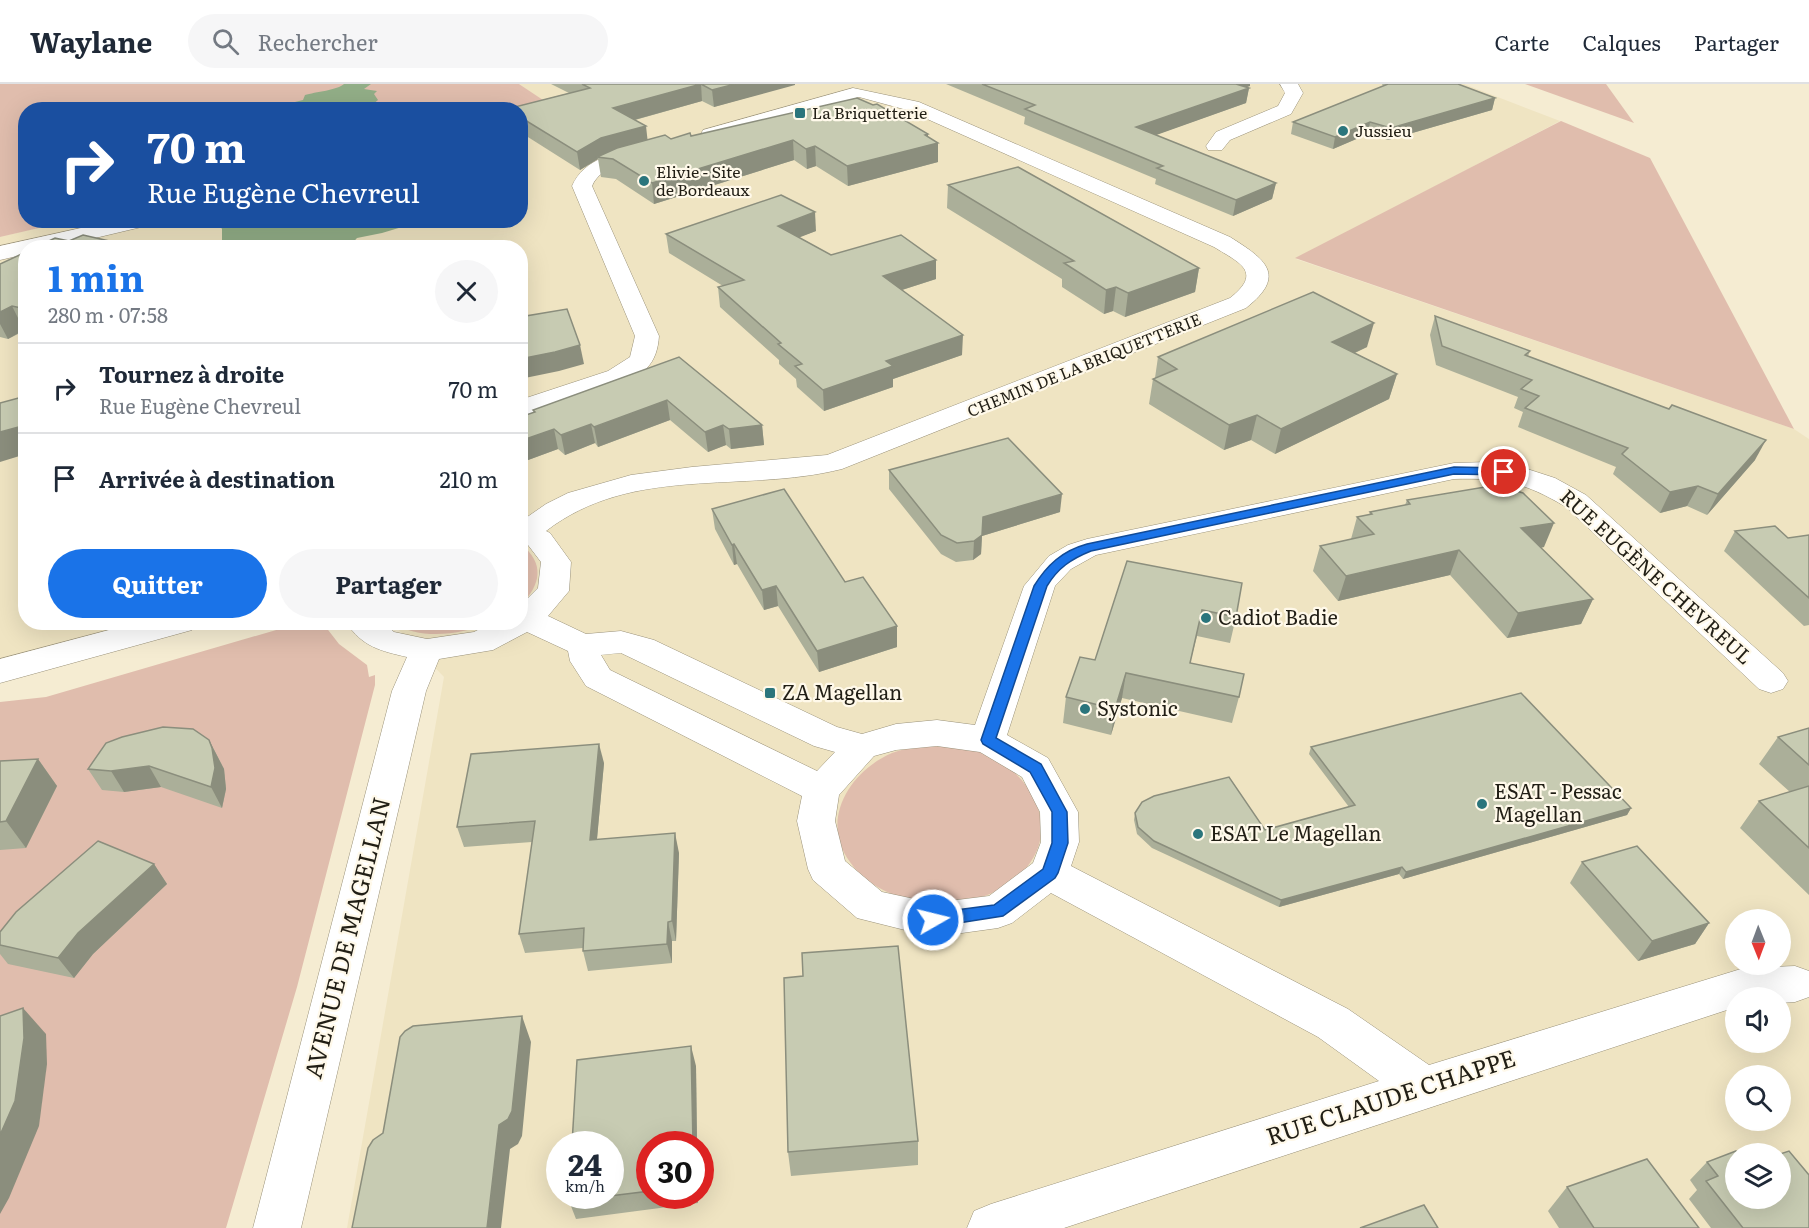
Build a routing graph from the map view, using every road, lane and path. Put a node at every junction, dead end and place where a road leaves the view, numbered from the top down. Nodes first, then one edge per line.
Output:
1 (1289, 84) edge
2 (890, 86) edge
3 (854, 88) edge
4 (913, 106) junction
5 (695, 138) edge
6 (1215, 146) dead end
7 (664, 147) edge
8 (111, 228) edge
9 (58, 240) edge
10 (18, 249) edge
11 (0, 253) edge
12 (528, 406) edge
13 (528, 529) edge
14 (528, 535) edge
15 (528, 616) edge
16 (528, 623) edge
17 (152, 630) edge
18 (371, 630) edge
19 (505, 630) edge
20 (582, 645) junction
21 (426, 650) junction
22 (0, 672) edge
23 (1771, 681) dead end
24 (988, 740) junction
25 (862, 747) junction
26 (822, 790) junction
27 (1050, 873) junction
28 (1795, 984) dead end
29 (1424, 1087) junction
30 (277, 1228) edge
31 (992, 1228) edge

1 - 6 street
2 - 3 street, CHEMIN DE LA BRIQUETTERIE
2 - 4 street, CHEMIN DE LA BRIQUETTERIE
3 - 4 street, CHEMIN DE LA BRIQUETTERIE
3 - 5 street
4 - 13 street, CHEMIN DE LA BRIQUETTERIE
7 - 12 street
8 - 9 street
10 - 11 street
14 - 15 street
16 - 20 street
17 - 22 street
18 - 21 street
19 - 21 street
20 - 25 street
20 - 26 street
21 - 30 street, AVENUE DE MAGELLAN
23 - 24 street, RUE EUGÈNE CHEVREUL
24 - 25 street
24 - 27 street
25 - 26 street
26 - 27 street
27 - 29 street
28 - 29 street, RUE CLAUDE CHAPPE
29 - 31 street, RUE CLAUDE CHAPPE

